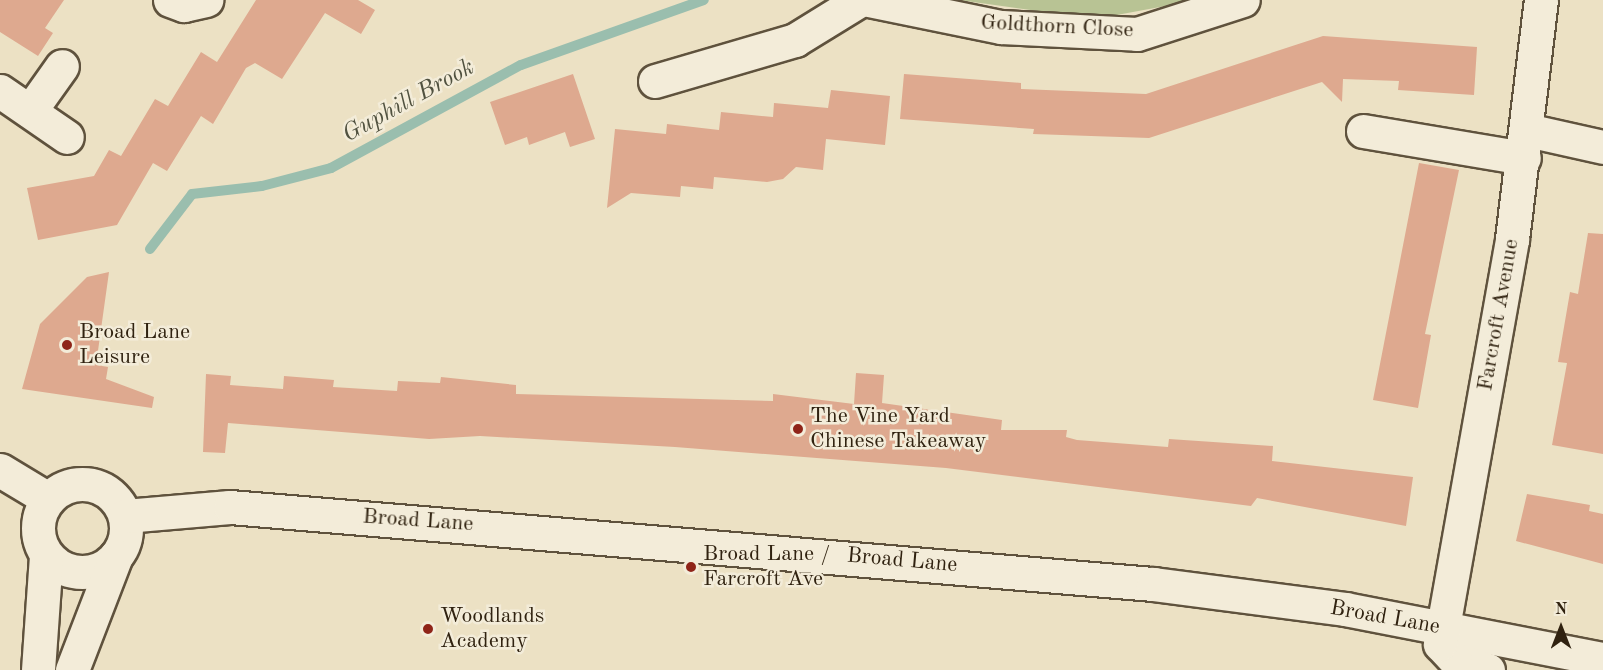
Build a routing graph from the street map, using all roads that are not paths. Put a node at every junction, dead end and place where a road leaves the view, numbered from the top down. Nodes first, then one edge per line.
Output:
1 (170, 0) edge
2 (206, 0) edge
3 (860, 0) edge
4 (869, 0) edge
5 (1243, 0) edge
6 (1541, 0) edge
7 (63, 66) dead end
8 (655, 81) dead end
9 (0, 91) edge
10 (30, 111) junction
11 (1363, 131) dead end
12 (67, 137) dead end
13 (1525, 144) junction
14 (1603, 147) edge
15 (0, 470) edge
16 (48, 499) junction
17 (125, 516) junction
18 (46, 555) junction
19 (116, 556) junction
20 (1444, 628) junction
21 (1549, 659) edge
22 (1603, 659) edge
23 (38, 670) edge
24 (72, 670) edge
25 (1488, 670) edge

1 - 2 street
3 - 8 street
4 - 5 street, Goldthorn Close
6 - 13 street, Farcroft Avenue
7 - 10 street
9 - 10 street
10 - 12 street
11 - 13 street
13 - 14 street
13 - 20 street, Farcroft Avenue
15 - 16 street
16 - 17 street
16 - 18 street
17 - 19 street
17 - 20 street, Broad Lane
18 - 19 street
18 - 23 street
19 - 24 street
20 - 21 street, Broad Lane
20 - 25 street
21 - 22 street, Broad Lane

